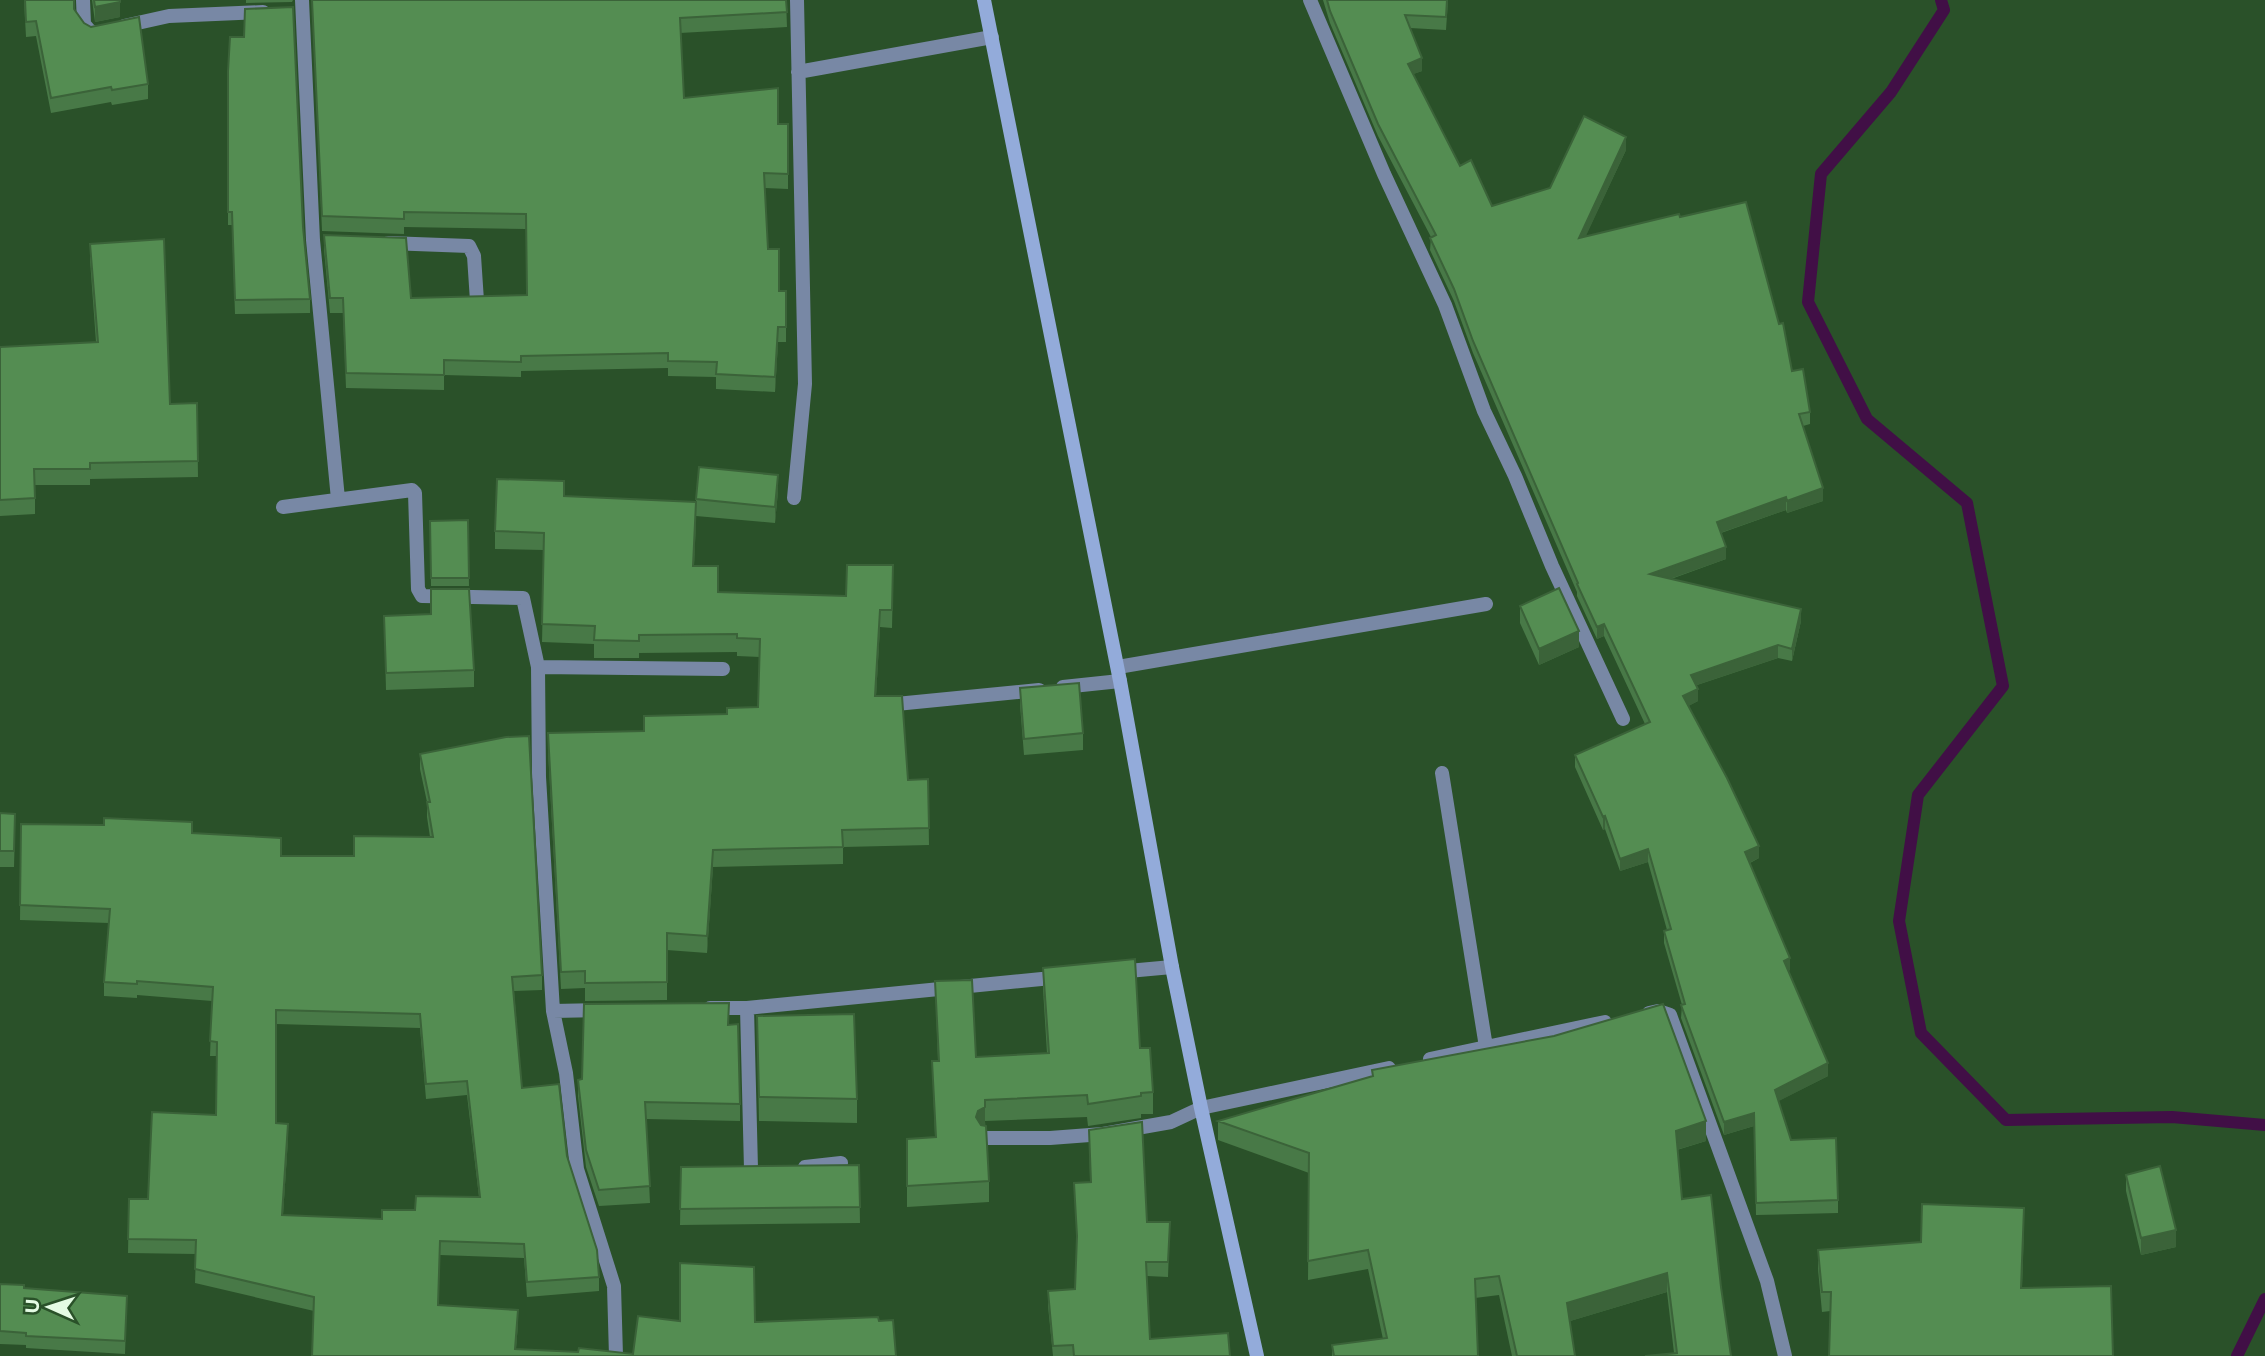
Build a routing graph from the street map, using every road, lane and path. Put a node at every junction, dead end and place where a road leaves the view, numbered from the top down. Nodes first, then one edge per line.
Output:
1 (83, 0) edge
2 (797, 0) edge
3 (984, 0) edge
4 (1310, 0) edge
5 (293, 8) edge
6 (992, 37) junction
7 (798, 72) junction
8 (378, 242) edge
9 (477, 301) edge
10 (794, 498) dead end
11 (338, 499) junction
12 (283, 508) dead end
13 (1486, 604) dead end
14 (538, 667) junction
15 (723, 669) dead end
16 (1119, 674) junction
17 (886, 705) edge
18 (1623, 719) dead end
19 (1442, 773) dead end
20 (1172, 967) junction
21 (1103, 974) edge
22 (1076, 976) edge
23 (747, 1008) junction
24 (692, 1009) edge
25 (622, 1010) edge
26 (553, 1011) junction
27 (1486, 1047) junction
28 (1201, 1108) junction
29 (986, 1138) edge
30 (841, 1163) edge
31 (616, 1356) edge
32 (1257, 1356) edge
33 (1785, 1356) edge

1 - 5 street
2 - 7 street
3 - 6 street
4 - 18 street
5 - 11 street
6 - 7 street
6 - 16 street
7 - 10 street
8 - 9 street
11 - 12 street
11 - 14 street
13 - 16 street
14 - 15 street
14 - 26 street
16 - 17 street
16 - 20 street
19 - 27 street
20 - 21 street
20 - 28 street
22 - 23 street
23 - 24 street
23 - 30 street
25 - 26 street
26 - 31 street
27 - 28 street
27 - 33 street
28 - 29 street
28 - 32 street

